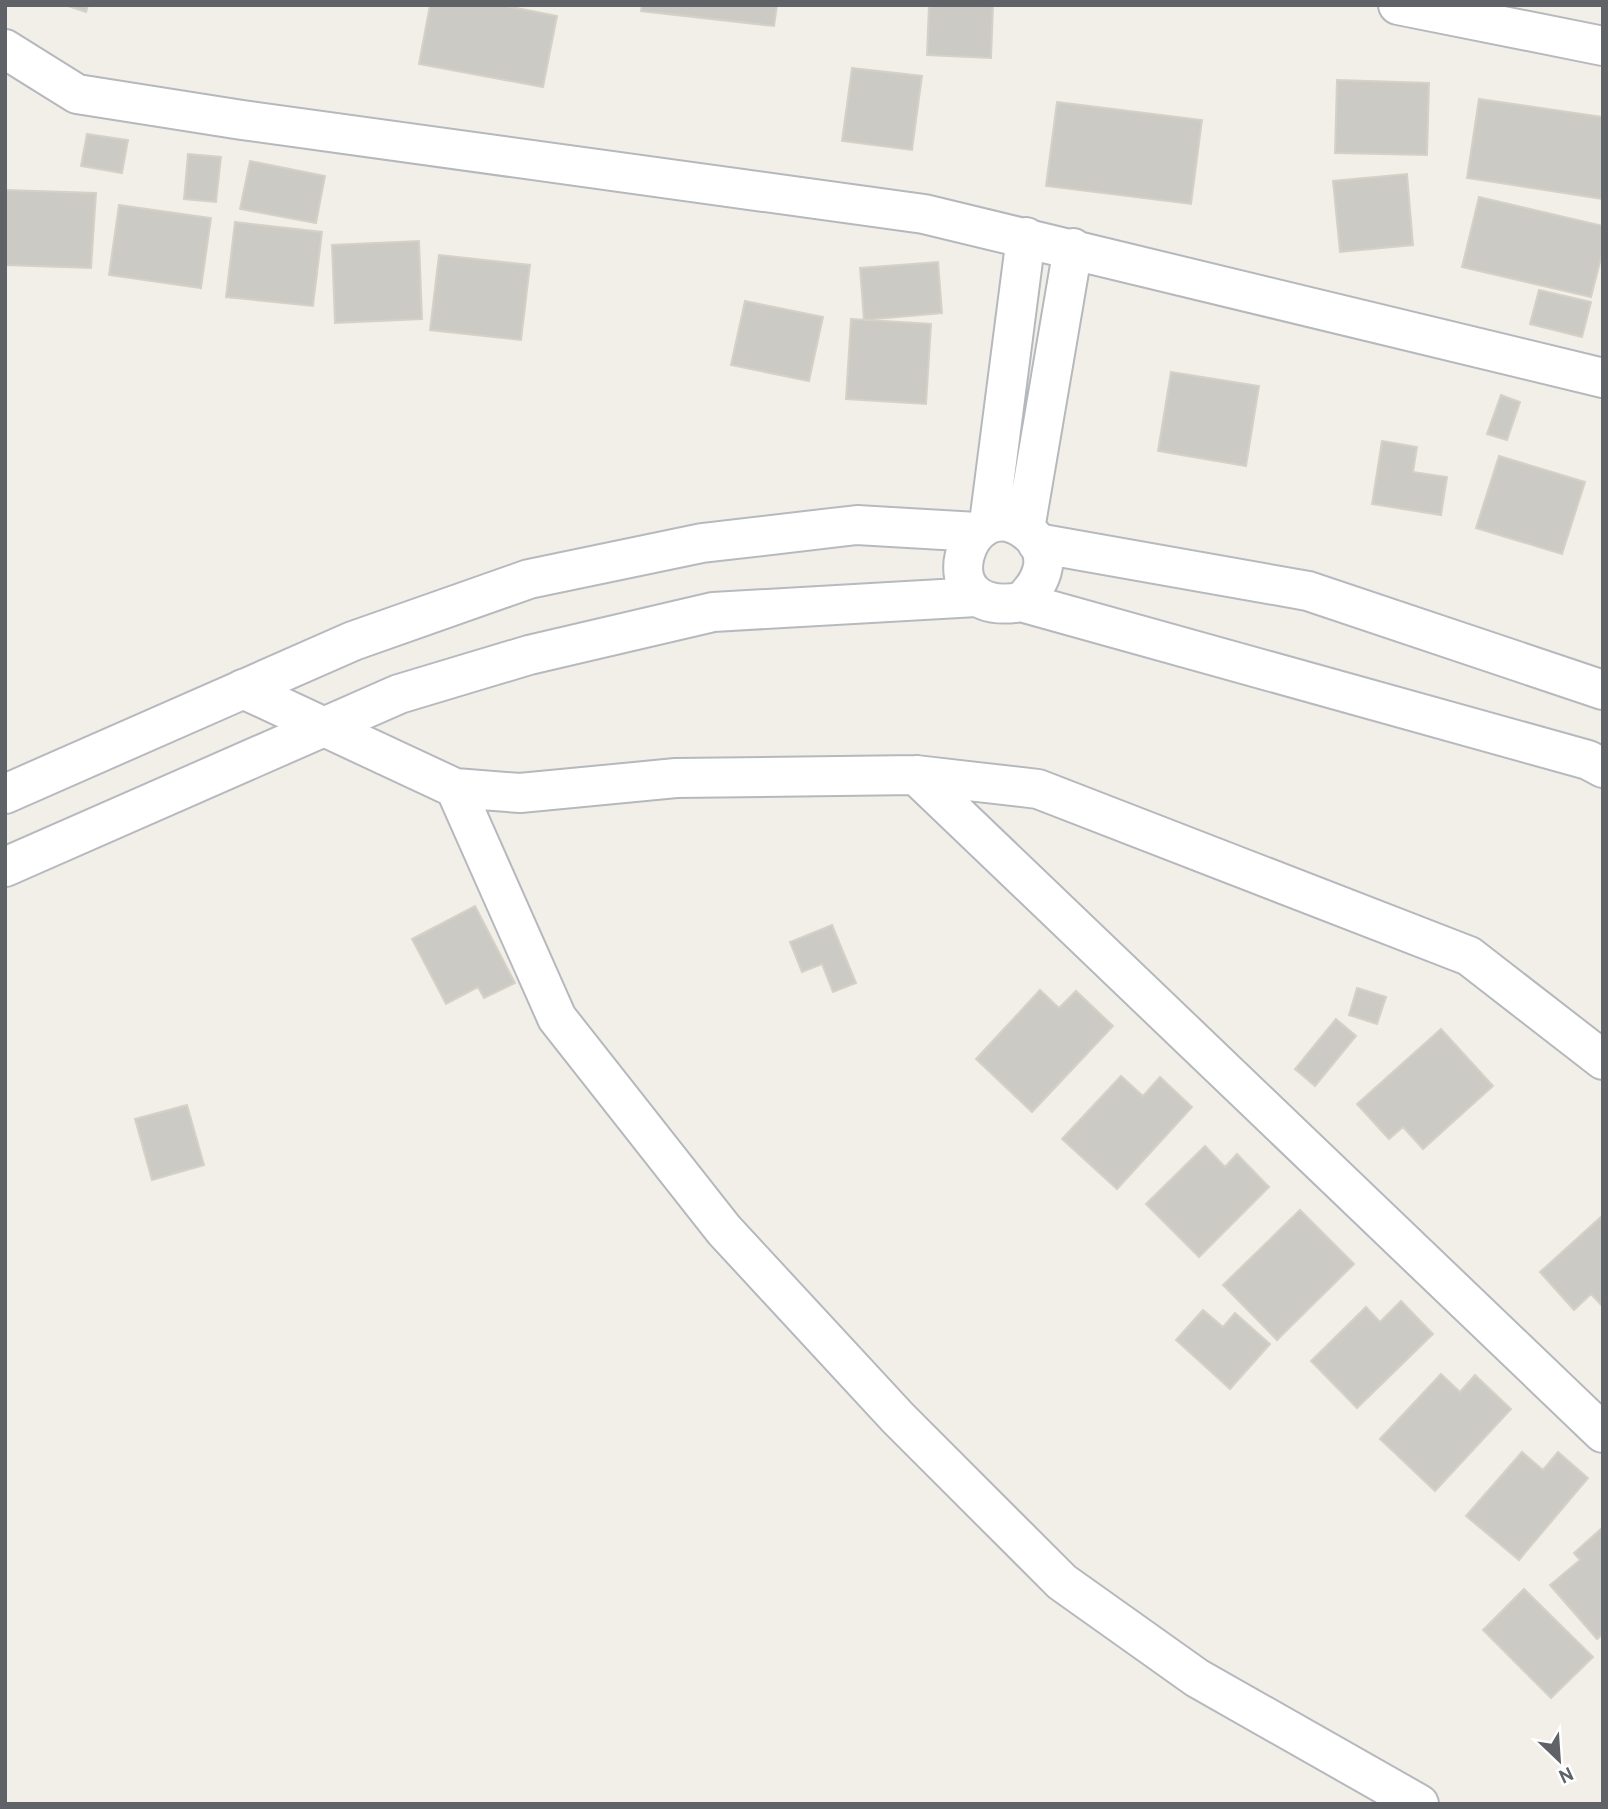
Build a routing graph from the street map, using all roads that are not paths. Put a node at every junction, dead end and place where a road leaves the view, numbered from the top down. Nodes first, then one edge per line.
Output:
1 (1398, 5) edge
2 (1603, 46) edge
3 (5, 49) edge
4 (1026, 237) junction
5 (1073, 248) junction
6 (1603, 378) edge
7 (1007, 532) junction
8 (976, 597) junction
9 (1021, 602) junction
10 (243, 689) junction
11 (1603, 690) edge
12 (326, 726) junction
13 (1603, 768) edge
14 (916, 775) junction
15 (455, 788) junction
16 (5, 794) edge
17 (5, 867) edge
18 (1603, 1059) edge
19 (1603, 1433) edge
20 (1419, 1804) edge

1 - 2 street
3 - 4 street
4 - 5 street
4 - 7 street
5 - 6 street
5 - 7 street
7 - 8 street
7 - 9 street
7 - 10 street
7 - 11 street
8 - 9 street
8 - 12 street
9 - 13 street
10 - 12 street
10 - 16 street
12 - 15 street
12 - 17 street
14 - 15 street
14 - 18 street
14 - 19 street
15 - 20 street

